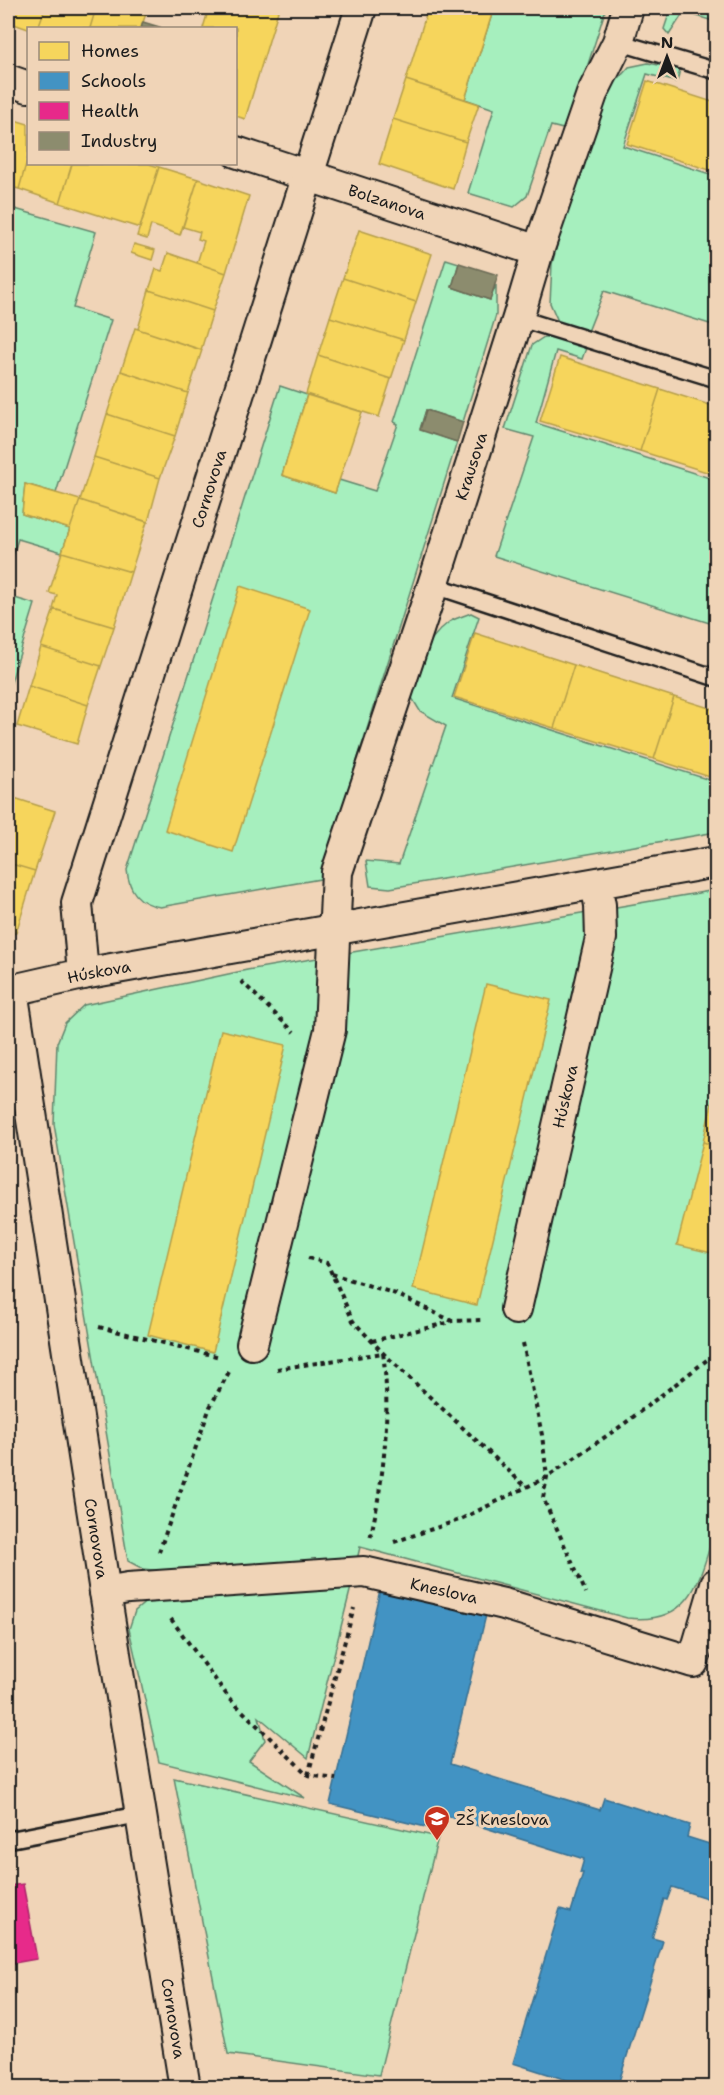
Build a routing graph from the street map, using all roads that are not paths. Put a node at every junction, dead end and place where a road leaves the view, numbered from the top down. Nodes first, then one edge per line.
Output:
1 (361, 8) edge
2 (628, 8) edge
3 (618, 42) junction
4 (717, 71) edge
5 (8, 80) edge
6 (27, 87) edge
7 (237, 152) edge
8 (307, 174) junction
9 (538, 252) junction
10 (518, 318) junction
11 (717, 379) edge
12 (433, 585) junction
13 (717, 678) edge
14 (717, 862) edge
15 (596, 884) junction
16 (334, 929) junction
17 (83, 974) junction
18 (10, 991) edge
19 (516, 1309) road end
20 (252, 1344) road end
21 (717, 1584) edge
22 (105, 1592) junction
23 (702, 1652) edge
24 (142, 1814) junction
25 (8, 1840) edge
26 (185, 2088) edge

1 - 8 street, Cornovova
2 - 3 street, Krausova
3 - 4 lane
3 - 9 street, Krausova
5 - 6 street
7 - 8 street, Bolzanova
8 - 9 street, Bolzanova
8 - 17 street, Cornovova
9 - 10 street, Krausova
10 - 11 lane
10 - 12 street, Krausova
12 - 13 lane
12 - 16 street, Krausova
14 - 15 street, Húskova
15 - 16 street, Húskova
15 - 19 street, Húskova
16 - 17 street, Húskova
16 - 20 street
17 - 18 street, Húskova
18 - 22 street, Cornovova
21 - 23 street, Kneslova
22 - 23 street, Kneslova
22 - 24 street, Cornovova
24 - 25 lane
24 - 26 street, Cornovova

